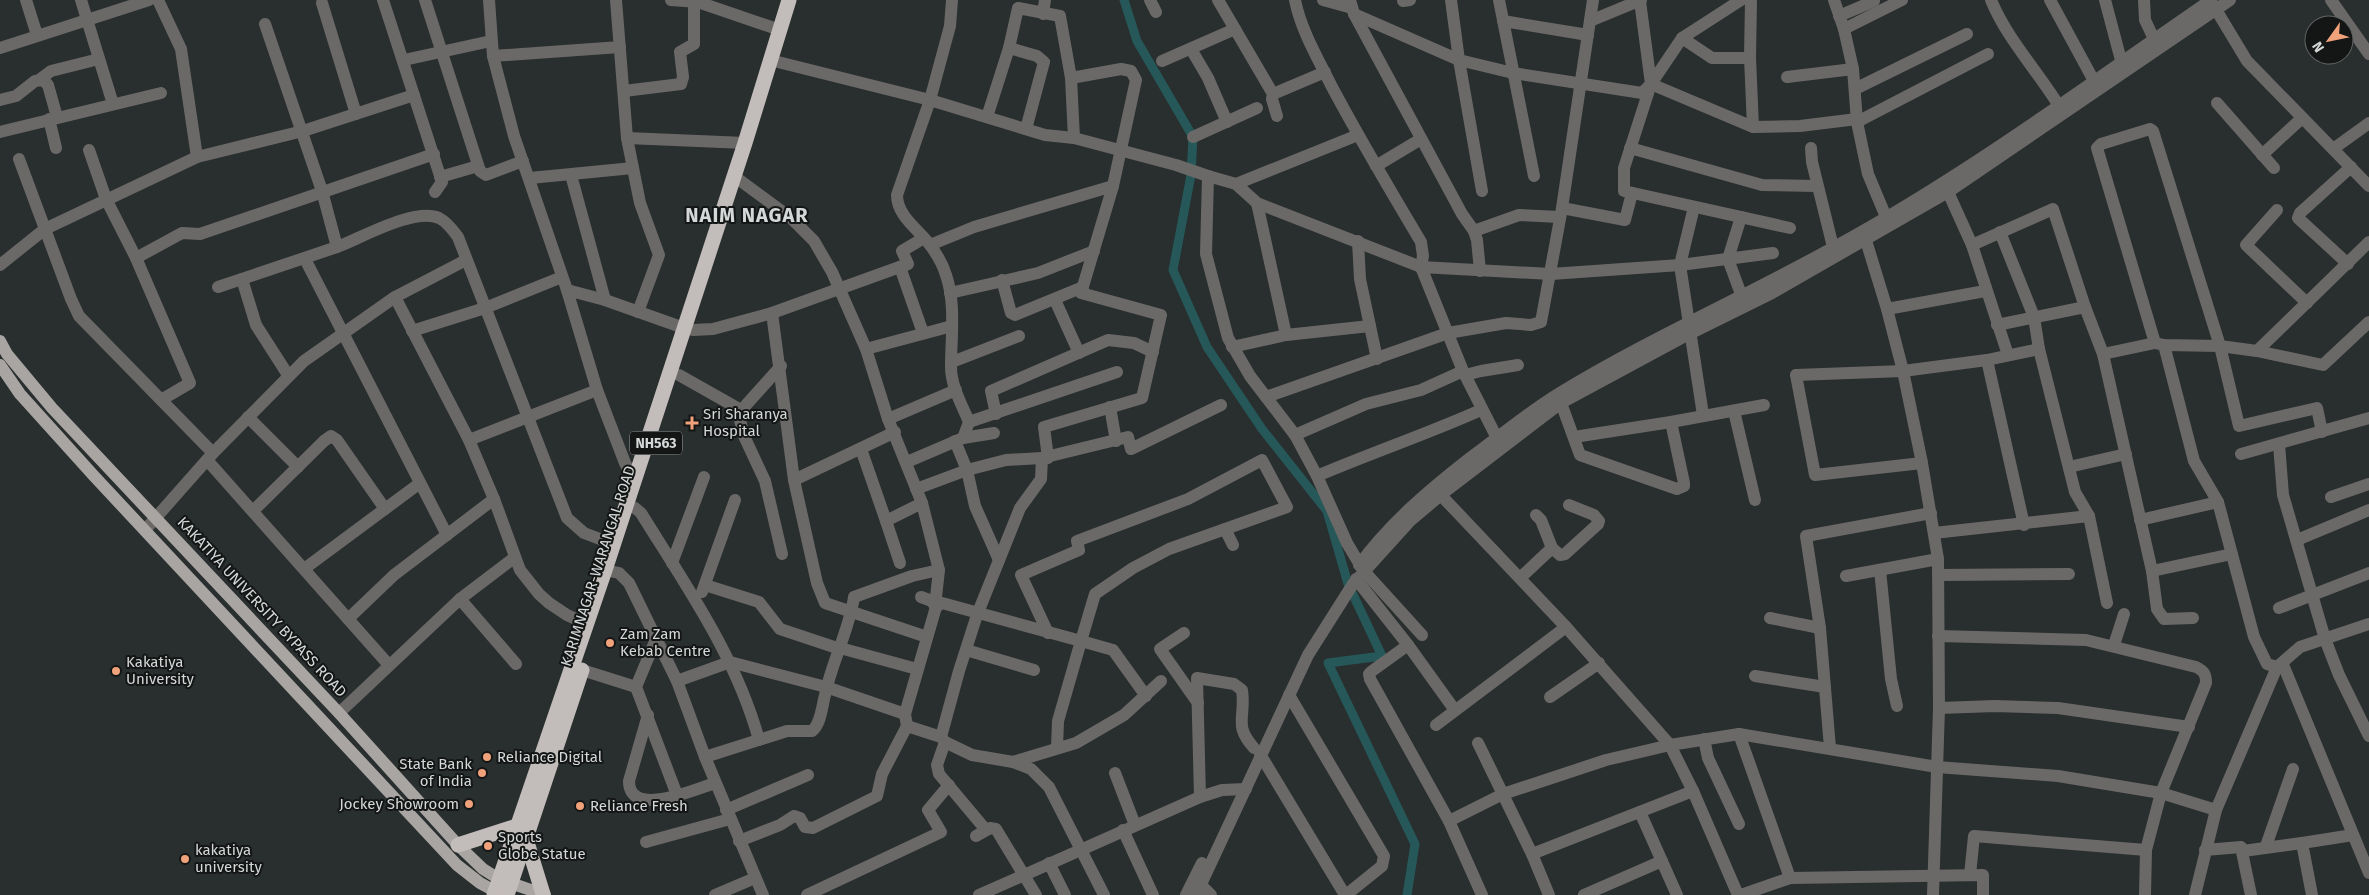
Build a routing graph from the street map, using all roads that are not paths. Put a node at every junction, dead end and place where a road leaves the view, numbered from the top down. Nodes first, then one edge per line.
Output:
1 (26, 0) edge
2 (81, 0) edge
3 (149, 0) edge
4 (158, 0) edge
5 (383, 0) edge
6 (424, 0) edge
7 (489, 0) edge
8 (616, 0) edge
9 (670, 0) edge
10 (789, 0) edge
11 (799, 0) edge
12 (952, 0) edge
13 (1045, 0) edge
14 (1218, 0) edge
15 (1295, 0) edge
16 (1323, 0) edge
17 (1452, 0) edge
18 (1499, 0) edge
19 (1592, 0) edge
20 (1640, 0) edge
21 (1741, 0) edge
22 (1751, 0) edge
23 (1834, 0) edge
24 (1902, 0) edge
25 (1990, 0) edge
26 (2050, 0) edge
27 (2105, 0) edge
28 (2144, 0) edge
29 (2230, 0) edge
30 (2332, 0) edge
31 (1874, 1) edge
32 (698, 2) junction
33 (322, 3) dead end
34 (2213, 3) edge
35 (1352, 7) edge
36 (1043, 14) junction
37 (1839, 16) junction
38 (88, 20) junction
39 (1503, 21) junction
40 (1590, 21) junction
41 (265, 24) dead end
42 (1235, 29) junction
43 (1844, 29) junction
44 (780, 30) junction
45 (1967, 34) dead end
46 (37, 35) junction
47 (1588, 35) junction
48 (1682, 38) junction
49 (2154, 39) junction
50 (491, 41) junction
51 (620, 47) junction
52 (0, 48) edge
53 (1008, 48) junction
54 (1191, 49) junction
55 (441, 52) junction
56 (1988, 54) dead end
57 (2369, 54) edge
58 (493, 56) junction
59 (1750, 58) junction
60 (100, 59) junction
61 (404, 60) junction
62 (1459, 60) junction
63 (775, 61) junction
64 (1162, 61) dead end
65 (2122, 64) junction
66 (1853, 69) junction
67 (1324, 72) junction
68 (1513, 73) junction
69 (1787, 77) dead end
70 (1071, 78) junction
71 (39, 80) junction
72 (2094, 81) junction
73 (1579, 84) junction
74 (1651, 84) junction
75 (1855, 89) junction
76 (624, 92) junction
77 (161, 93) dead end
78 (1273, 94) junction
79 (414, 95) junction
80 (0, 100) edge
81 (930, 100) junction
82 (2217, 103) dead end
83 (113, 104) junction
84 (2059, 106) junction
85 (1256, 108) dead end
86 (356, 114) junction
87 (1277, 116) dead end
88 (987, 117) junction
89 (53, 118) junction
90 (2302, 118) junction
91 (1857, 120) junction
92 (1227, 122) junction
93 (2369, 122) edge
94 (1753, 128) junction
95 (1026, 129) junction
96 (303, 131) junction
97 (0, 132) edge
98 (1358, 135) junction
99 (1192, 137) dead end
100 (627, 138) junction
101 (1074, 138) junction
102 (1422, 139) junction
103 (745, 143) junction
104 (56, 148) dead end
105 (1630, 148) junction
106 (1811, 148) dead end
107 (2333, 149) junction
108 (89, 150) dead end
109 (1120, 152) junction
110 (434, 154) junction
111 (2262, 155) junction
112 (197, 157) junction
113 (19, 159) dead end
114 (523, 161) junction
115 (478, 166) junction
116 (1376, 166) junction
117 (2350, 167) junction
118 (633, 168) junction
119 (2274, 168) dead end
120 (571, 175) junction
121 (1206, 175) junction
122 (1534, 176) dead end
123 (440, 177) junction
124 (530, 178) junction
125 (738, 179) junction
126 (1236, 184) junction
127 (1113, 186) junction
128 (1818, 186) junction
129 (2369, 186) edge
130 (322, 191) junction
131 (1482, 191) dead end
132 (435, 192) dead end
133 (1632, 192) junction
134 (1948, 192) junction
135 (106, 199) junction
136 (1257, 203) junction
137 (1694, 207) junction
138 (2278, 210) dead end
139 (1561, 212) junction
140 (1741, 217) junction
141 (1886, 217) junction
142 (1790, 228) dead end
143 (44, 229) junction
144 (1474, 231) junction
145 (2000, 232) junction
146 (1865, 236) junction
147 (1358, 241) junction
148 (927, 242) junction
149 (2369, 242) edge
150 (1972, 245) junction
151 (337, 247) junction
152 (1833, 247) junction
153 (1094, 251) junction
154 (1773, 253) dead end
155 (136, 258) junction
156 (305, 258) junction
157 (1728, 259) junction
158 (466, 260) junction
159 (0, 264) edge
160 (2348, 264) junction
161 (1680, 265) junction
162 (900, 267) junction
163 (1421, 267) junction
164 (1480, 271) junction
165 (1551, 274) junction
166 (562, 277) junction
167 (242, 279) junction
168 (1002, 280) junction
169 (218, 287) dead end
170 (1083, 287) junction
171 (567, 290) junction
172 (840, 290) junction
173 (1986, 291) junction
174 (950, 293) junction
175 (395, 297) junction
176 (1742, 297) junction
177 (605, 300) junction
178 (1055, 300) junction
179 (2308, 303) junction
180 (2085, 307) junction
181 (485, 308) junction
182 (1887, 309) junction
183 (638, 312) junction
184 (772, 313) junction
185 (2034, 317) junction
186 (2369, 322) edge
187 (1997, 324) junction
188 (952, 326) junction
189 (1370, 326) junction
190 (689, 329) junction
191 (1688, 329) junction
192 (412, 331) junction
193 (343, 332) junction
194 (923, 333) junction
195 (1448, 333) junction
196 (1286, 335) junction
197 (1019, 336) dead end
198 (0, 341) edge
199 (2160, 344) junction
200 (2220, 346) junction
201 (1232, 347) junction
202 (2039, 348) junction
203 (866, 349) junction
204 (2257, 350) junction
205 (1153, 352) junction
206 (1079, 353) junction
207 (2103, 354) junction
208 (2008, 355) junction
209 (1376, 359) junction
210 (1987, 360) junction
211 (952, 362) junction
212 (1518, 365) dead end
213 (0, 366) edge
214 (781, 366) junction
215 (1903, 371) junction
216 (1117, 372) dead end
217 (1464, 373) junction
218 (288, 375) junction
219 (678, 375) junction
220 (597, 390) junction
221 (956, 390) junction
222 (1266, 396) junction
223 (161, 400) junction
224 (1561, 403) junction
225 (1221, 405) dead end
226 (1764, 405) dead end
227 (1110, 407) junction
228 (741, 410) junction
229 (1481, 410) junction
230 (1734, 411) junction
231 (996, 414) junction
232 (1703, 415) junction
233 (529, 416) junction
234 (248, 417) junction
235 (2369, 418) edge
236 (888, 419) junction
237 (969, 422) junction
238 (1671, 422) junction
239 (895, 432) junction
240 (2322, 432) junction
241 (994, 433) dead end
242 (1295, 435) junction
243 (1574, 436) junction
244 (469, 440) junction
245 (959, 440) junction
246 (1116, 441) junction
247 (1499, 443) junction
248 (2279, 444) junction
249 (862, 449) junction
250 (2126, 454) junction
251 (2241, 454) dead end
252 (210, 456) junction
253 (1045, 458) junction
254 (907, 462) junction
255 (1922, 463) junction
256 (298, 467) junction
257 (2069, 467) junction
258 (967, 470) junction
259 (636, 475) junction
260 (1317, 476) junction
261 (704, 477) dead end
262 (794, 480) junction
263 (420, 484) junction
264 (2369, 484) edge
265 (916, 488) junction
266 (1438, 490) junction
267 (2331, 497) dead end
268 (494, 499) junction
269 (735, 500) dead end
270 (1755, 500) dead end
271 (922, 502) junction
272 (2218, 502) junction
273 (1570, 506) dead end
274 (635, 508) junction
275 (385, 509) junction
276 (2369, 510) edge
277 (253, 511) junction
278 (1931, 513) junction
279 (1536, 515) dead end
280 (2089, 516) junction
281 (156, 519) junction
282 (2140, 520) junction
283 (886, 522) junction
284 (2024, 525) junction
285 (145, 530) junction
286 (1225, 530) junction
287 (1934, 533) junction
288 (447, 535) junction
289 (2297, 540) junction
290 (613, 544) junction
291 (1233, 546) dead end
292 (1552, 548) junction
293 (782, 554) dead end
294 (2232, 554) junction
295 (514, 558) junction
296 (1938, 559) junction
297 (999, 560) junction
298 (672, 563) junction
299 (900, 563) dead end
300 (304, 569) junction
301 (939, 570) junction
302 (1880, 570) junction
303 (610, 571) junction
304 (2152, 571) junction
305 (2369, 573) edge
306 (2069, 574) dead end
307 (1356, 575) junction
308 (1938, 575) junction
309 (1846, 576) dead end
310 (1520, 578) junction
311 (705, 585) junction
312 (2313, 593) junction
313 (460, 598) junction
314 (1341, 598) junction
315 (933, 601) junction
316 (698, 603) junction
317 (2107, 603) dead end
318 (2278, 608) dead end
319 (852, 611) junction
320 (977, 614) junction
321 (2124, 614) dead end
322 (1770, 618) dead end
323 (2193, 618) dead end
324 (348, 619) junction
325 (587, 624) junction
326 (2369, 624) edge
327 (1566, 627) junction
328 (1820, 628) junction
329 (1048, 633) junction
330 (1184, 633) dead end
331 (1422, 635) dead end
332 (1938, 636) junction
333 (927, 637) junction
334 (656, 639) junction
335 (2325, 639) junction
336 (1081, 641) junction
337 (1408, 645) junction
338 (2114, 645) junction
339 (840, 648) junction
340 (966, 650) junction
341 (730, 662) junction
342 (1599, 663) junction
343 (388, 664) junction
344 (516, 664) dead end
345 (2276, 667) junction
346 (916, 669) junction
347 (582, 670) junction
348 (1034, 670) dead end
349 (1755, 676) dead end
350 (677, 681) junction
351 (1162, 681) dead end
352 (636, 687) junction
353 (826, 687) junction
354 (1825, 687) junction
355 (1289, 695) junction
356 (1146, 696) junction
357 (1550, 697) dead end
358 (1198, 703) junction
359 (1897, 706) dead end
360 (1938, 708) junction
361 (1454, 709) junction
362 (339, 713) junction
363 (648, 714) junction
364 (906, 720) junction
365 (1436, 725) dead end
366 (2189, 727) junction
367 (1739, 734) junction
368 (2369, 736) edge
369 (943, 739) junction
370 (1704, 739) junction
371 (759, 740) junction
372 (1478, 743) dead end
373 (1670, 745) junction
374 (1057, 748) junction
375 (1830, 748) junction
376 (1257, 751) junction
377 (705, 757) junction
378 (1013, 762) junction
379 (1937, 767) junction
380 (2293, 769) dead end
381 (1115, 774) dead end
382 (808, 775) dead end
383 (715, 782) junction
384 (949, 785) junction
385 (1242, 788) junction
386 (1693, 791) junction
387 (1503, 794) junction
388 (2161, 794) junction
389 (677, 795) junction
390 (1200, 797) junction
391 (2216, 810) junction
392 (1640, 812) junction
393 (728, 814) junction
394 (1449, 821) junction
395 (1738, 824) dead end
396 (517, 826) junction
397 (1129, 828) junction
398 (2353, 835) junction
399 (526, 839) junction
400 (739, 841) junction
401 (646, 842) dead end
402 (2302, 843) junction
403 (458, 845) junction
404 (2266, 846) junction
405 (1080, 849) junction
406 (2146, 850) junction
407 (2205, 850) junction
408 (2243, 851) junction
409 (1532, 854) junction
410 (1662, 861) junction
411 (1049, 863) junction
412 (2369, 873) edge
413 (1933, 874) junction
414 (1970, 874) junction
415 (1025, 875) junction
416 (755, 878) junction
417 (1790, 878) junction
418 (501, 890) edge
419 (1198, 890) edge
420 (544, 895) edge
421 (715, 895) edge
422 (763, 895) edge
423 (807, 895) edge
424 (979, 895) edge
425 (1036, 895) edge
426 (1065, 895) edge
427 (1104, 895) edge
428 (1153, 895) edge
429 (1186, 895) edge
430 (1211, 895) edge
431 (1346, 895) edge
432 (1482, 895) edge
433 (1549, 895) edge
434 (1584, 895) edge
435 (1677, 895) edge
436 (1739, 895) edge
437 (1932, 895) edge
438 (1982, 895) edge
439 (2145, 895) edge
440 (2196, 895) edge
441 (2251, 895) edge
442 (2312, 895) edge

1 - 46 street
2 - 38 street
3 - 38 street
4 - 112 street
5 - 61 street
6 - 55 street
7 - 50 street
8 - 51 street
9 - 32 street
10 - 44 highway, KARIMNAGAR-WARANGAL ROAD / NH563
11 - 63 highway, KARIMNAGAR-WARANGAL ROAD / NH563
12 - 81 street
13 - 36 street
14 - 42 street
15 - 67 street
16 - 35 street
17 - 62 street
18 - 39 street
19 - 40 street
20 - 40 street
20 - 74 street
21 - 48 street
22 - 59 street
23 - 37 street
24 - 43 street
25 - 84 street
26 - 72 street
27 - 65 street
28 - 49 street
29 - 34 street
30 - 57 street
31 - 37 street
32 - 44 street
32 - 76 street
33 - 86 street
34 - 49 street
34 - 90 street
34 - 134 street
35 - 62 street
35 - 102 street
36 - 53 street
36 - 70 street
37 - 43 street
38 - 46 street
38 - 60 street
39 - 47 street
39 - 68 street
40 - 47 street
41 - 96 street
42 - 54 street
42 - 78 street
43 - 66 street
44 - 63 highway, KARIMNAGAR-WARANGAL ROAD / NH563
45 - 75 street
46 - 52 street
47 - 73 street
48 - 59 street
48 - 74 street
49 - 65 street
50 - 55 street
50 - 58 street
51 - 58 street
51 - 76 street
53 - 88 street
53 - 95 street
54 - 64 street
54 - 92 street
55 - 61 street
55 - 115 street
56 - 91 street
58 - 114 street
59 - 94 street
60 - 71 street
60 - 83 street
61 - 79 street
62 - 68 street
62 - 131 street
63 - 81 street
63 - 103 highway, KARIMNAGAR-WARANGAL ROAD / NH563
63 - 125 highway, KARIMNAGAR-WARANGAL ROAD / NH563
65 - 72 street
66 - 69 street
66 - 75 street
67 - 78 street
67 - 98 street
68 - 73 street
68 - 122 street
70 - 101 street
70 - 109 street
71 - 80 street
71 - 89 street
72 - 84 street
73 - 74 street
73 - 139 street
74 - 94 street
74 - 105 street
75 - 91 street
76 - 100 street
77 - 83 street
78 - 87 street
79 - 86 street
79 - 110 street
81 - 88 street
81 - 148 street
82 - 111 street
83 - 89 street
84 - 141 street
85 - 92 street
86 - 96 street
88 - 95 street
89 - 97 street
89 - 104 street
90 - 107 street
90 - 111 street
91 - 94 street
91 - 141 street
92 - 99 street
93 - 107 street
95 - 101 street
96 - 112 street
96 - 130 street
98 - 116 street
98 - 126 street
100 - 103 street
100 - 118 street
101 - 109 street
102 - 116 street
102 - 144 street
103 - 125 highway, KARIMNAGAR-WARANGAL ROAD / NH563
105 - 128 street
105 - 133 street
106 - 128 street
107 - 117 street
108 - 135 street
109 - 121 street
109 - 127 street
110 - 123 street
110 - 130 street
111 - 119 street
112 - 135 street
113 - 143 street
114 - 115 street
114 - 124 street
115 - 123 street
116 - 163 street
117 - 129 street
117 - 160 street
118 - 120 street
118 - 183 street
120 - 124 street
120 - 177 street
121 - 126 street
121 - 201 street
123 - 132 street
124 - 166 street
125 - 172 street
125 - 190 highway, KARIMNAGAR-WARANGAL ROAD / NH563
126 - 136 street
127 - 148 street
127 - 153 street
128 - 152 street
130 - 151 street
130 - 155 street
133 - 137 street
133 - 139 street
134 - 146 street
134 - 150 street
135 - 143 street
135 - 155 street
136 - 147 street
136 - 196 street
137 - 140 street
137 - 161 street
138 - 179 street
139 - 144 street
139 - 165 street
140 - 142 street
140 - 157 street
141 - 146 street
143 - 159 street
143 - 223 street
144 - 164 street
145 - 150 street
145 - 180 street
145 - 185 street
146 - 152 street
146 - 182 street
146 - 191 street
147 - 163 street
147 - 189 street
148 - 162 street
148 - 174 street
149 - 160 street
150 - 173 street
151 - 156 street
151 - 158 street
152 - 176 street
153 - 168 street
153 - 170 street
154 - 157 street
155 - 223 street
156 - 167 street
156 - 193 street
157 - 161 street
157 - 176 street
158 - 175 street
158 - 181 street
160 - 179 street
161 - 165 street
161 - 191 street
162 - 172 street
162 - 194 street
163 - 164 street
163 - 195 street
164 - 165 street
165 - 195 street
166 - 171 street
166 - 181 street
167 - 169 street
167 - 218 street
168 - 174 street
168 - 178 street
170 - 178 street
170 - 205 street
171 - 177 street
171 - 220 street
172 - 184 street
172 - 203 street
173 - 182 street
173 - 187 street
174 - 188 street
175 - 192 street
175 - 193 street
176 - 191 street
177 - 183 street
178 - 206 street
179 - 204 street
180 - 185 street
180 - 207 street
181 - 192 street
181 - 233 street
182 - 215 street
183 - 190 street
184 - 190 street
184 - 214 street
185 - 187 street
185 - 202 street
186 - 204 street
187 - 208 street
188 - 194 street
188 - 211 street
189 - 196 street
189 - 209 street
190 - 219 highway, KARIMNAGAR-WARANGAL ROAD / NH563
190 - 259 highway, KARIMNAGAR-WARANGAL ROAD / NH563
191 - 224 street
191 - 232 street
191 - 247 street
192 - 244 street
193 - 218 street
193 - 263 street
194 - 203 street
195 - 209 street
195 - 217 street
196 - 201 street
197 - 211 street
198 - 281 main road, KAKATIYA UNIVERSITY BYPASS ROAD
199 - 200 street
199 - 200 street
199 - 207 street
199 - 272 street
200 - 204 street
200 - 240 street
201 - 222 street
202 - 208 street
202 - 257 street
203 - 236 street
205 - 206 street
205 - 227 street
206 - 231 street
207 - 250 street
208 - 210 street
209 - 222 street
210 - 215 street
210 - 284 street
211 - 221 street
212 - 217 street
213 - 285 main road
214 - 228 street
214 - 262 street
215 - 255 street
215 - 255 street
216 - 231 street
217 - 229 street
217 - 242 street
218 - 234 street
219 - 228 street
219 - 274 highway, KARIMNAGAR-WARANGAL ROAD / NH563
220 - 233 street
220 - 259 street
221 - 236 street
221 - 237 street
222 - 242 street
223 - 252 street
224 - 243 street
224 - 247 street
225 - 246 street
226 - 230 street
227 - 246 street
227 - 253 street
228 - 293 street
229 - 247 street
229 - 260 street
230 - 232 street
230 - 270 street
231 - 237 street
232 - 238 street
233 - 244 street
233 - 290 street
234 - 252 street
234 - 256 street
235 - 240 street
236 - 239 street
237 - 245 street
238 - 243 street
238 - 243 street
239 - 249 street
239 - 254 street
240 - 248 street
241 - 245 street
242 - 260 street
244 - 268 street
245 - 254 street
245 - 258 street
246 - 253 street
247 - 266 street
248 - 251 street
248 - 289 street
249 - 262 street
249 - 283 street
250 - 257 street
250 - 282 street
252 - 277 street
252 - 281 street
253 - 258 street
253 - 297 street
254 - 265 street
255 - 278 street
256 - 275 street
256 - 277 street
257 - 280 street
258 - 265 street
258 - 297 street
259 - 290 highway, KARIMNAGAR-WARANGAL ROAD / NH563
260 - 307 street
261 - 298 street
262 - 319 street
263 - 275 street
263 - 288 street
264 - 267 street
265 - 271 street
266 - 307 street
266 - 310 street
268 - 288 street
268 - 295 street
269 - 311 street
271 - 283 street
271 - 301 street
272 - 282 street
272 - 294 street
273 - 292 street
274 - 298 street
274 - 303 highway, KARIMNAGAR-WARANGAL ROAD / NH563
275 - 300 street
276 - 289 street
277 - 300 street
278 - 287 street
278 - 328 street
279 - 292 street
280 - 284 street
280 - 317 street
281 - 285 street
281 - 362 main road, KAKATIYA UNIVERSITY BYPASS ROAD
282 - 304 street
283 - 299 street
284 - 287 street
285 - 418 main road
286 - 291 street
286 - 329 street
286 - 336 street
287 - 296 street
288 - 324 street
289 - 312 street
290 - 303 highway, KARIMNAGAR-WARANGAL ROAD / NH563
292 - 310 street
294 - 304 street
294 - 345 street
295 - 313 street
295 - 325 street
296 - 302 street
296 - 308 street
297 - 320 street
298 - 316 street
300 - 324 street
301 - 315 street
301 - 319 street
302 - 309 street
302 - 359 street
303 - 325 highway, KARIMNAGAR-WARANGAL ROAD / NH563
303 - 334 street
303 - 347 highway, KARIMNAGAR-WARANGAL ROAD / NH563
304 - 323 street
305 - 312 street
306 - 308 street
307 - 314 street
307 - 331 street
307 - 337 street
308 - 332 street
310 - 327 street
311 - 316 street
311 - 339 street
312 - 318 street
312 - 335 street
313 - 343 street
313 - 344 street
314 - 355 street
314 - 376 street
315 - 320 street
315 - 333 street
316 - 341 street
319 - 333 street
319 - 339 street
320 - 329 street
320 - 340 street
321 - 338 street
322 - 328 street
324 - 343 street
325 - 396 highway, KARIMNAGAR-WARANGAL ROAD / NH563
326 - 335 street
327 - 342 street
327 - 361 street
328 - 354 street
329 - 336 street
330 - 358 street
332 - 338 street
332 - 360 street
333 - 346 street
334 - 350 street
334 - 352 street
335 - 345 street
335 - 368 street
336 - 356 street
336 - 374 street
337 - 361 street
337 - 394 street
338 - 366 street
339 - 346 street
339 - 353 street
340 - 348 street
340 - 369 street
341 - 350 street
341 - 353 street
341 - 371 street
342 - 357 street
342 - 373 street
343 - 362 street
345 - 391 street
345 - 398 street
346 - 364 street
347 - 352 street
347 - 399 highway, KARIMNAGAR-WARANGAL ROAD / NH563
349 - 354 street
350 - 377 street
351 - 356 street
352 - 363 street
353 - 364 street
353 - 371 street
354 - 375 street
355 - 376 street
355 - 431 street
356 - 374 street
358 - 376 street
358 - 390 street
360 - 366 street
360 - 379 street
361 - 365 street
362 - 403 main road, KAKATIYA UNIVERSITY BYPASS ROAD
363 - 389 street
363 - 389 street
364 - 369 street
364 - 400 street
366 - 388 street
367 - 370 street
367 - 375 street
367 - 417 street
369 - 378 street
369 - 384 street
370 - 373 street
370 - 395 street
371 - 377 street
372 - 387 street
373 - 386 street
373 - 387 street
374 - 378 street
375 - 379 street
376 - 385 street
376 - 431 street
377 - 383 street
378 - 405 street
379 - 388 street
379 - 413 street
380 - 404 street
381 - 397 street
382 - 393 street
383 - 389 street
383 - 393 street
384 - 415 street
384 - 423 street
385 - 390 street
385 - 419 street
385 - 429 street
386 - 392 street
386 - 436 street
387 - 394 street
387 - 409 street
388 - 391 street
388 - 406 street
390 - 397 street
391 - 407 street
392 - 409 street
392 - 410 street
393 - 400 street
393 - 401 street
394 - 432 street
396 - 403 highway
396 - 418 highway, KARIMNAGAR-WARANGAL ROAD / NH563
397 - 405 street
397 - 428 street
398 - 402 street
398 - 412 street
399 - 418 highway, KARIMNAGAR-WARANGAL ROAD / NH563
399 - 420 highway
400 - 416 street
402 - 404 street
402 - 442 street
403 - 418 main road, KAKATIYA UNIVERSITY BYPASS ROAD
404 - 408 street
405 - 411 street
405 - 427 street
406 - 414 street
406 - 439 street
407 - 408 street
407 - 440 street
408 - 441 street
409 - 433 street
410 - 434 street
410 - 435 street
411 - 415 street
411 - 426 street
413 - 414 street
413 - 417 street
413 - 437 street
414 - 438 street
415 - 424 street
415 - 425 street
416 - 421 street
416 - 422 street
417 - 436 street
418 - 420 main road
419 - 430 street

